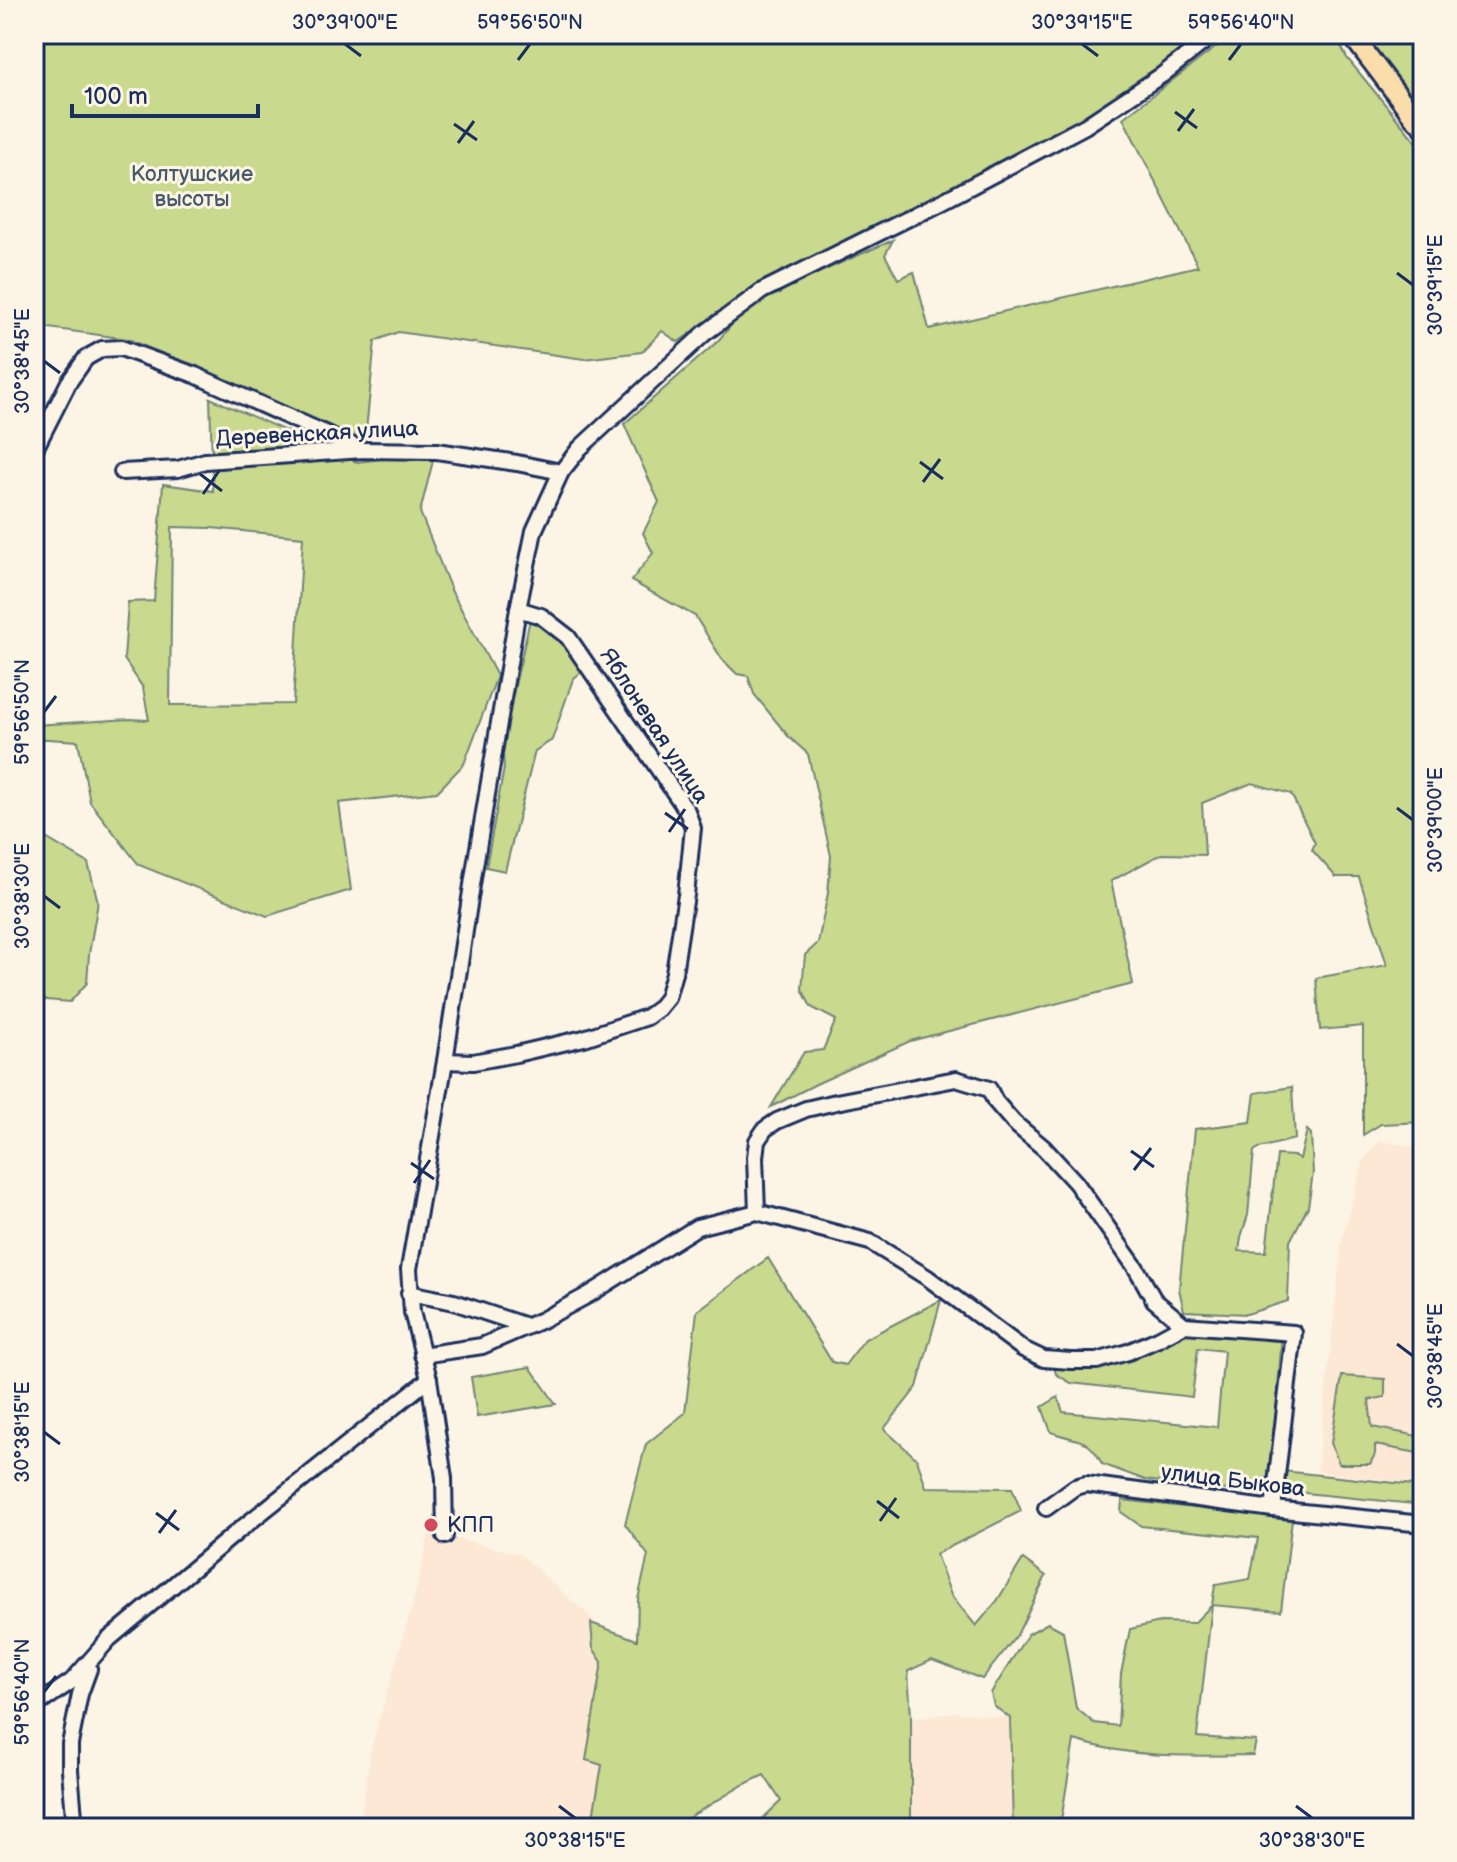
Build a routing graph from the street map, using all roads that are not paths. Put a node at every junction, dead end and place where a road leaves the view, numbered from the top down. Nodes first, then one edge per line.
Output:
1 (1214, 34) edge
2 (1351, 34) edge
3 (1423, 126) edge
4 (363, 450) junction
5 (34, 451) edge
6 (122, 472) dead end
7 (561, 472) junction
8 (518, 609) junction
9 (445, 1061) junction
10 (757, 1212) junction
11 (409, 1293) junction
12 (1184, 1325) junction
13 (526, 1326) junction
14 (422, 1355) junction
15 (429, 1379) junction
16 (1046, 1508) dead end
17 (1273, 1509) junction
18 (1423, 1524) edge
19 (445, 1536) dead end
20 (97, 1654) junction
21 (34, 1707) edge
22 (75, 1828) edge

1 - 7 street
2 - 3 main road
4 - 5 street
4 - 6 street, Деревенская улица
4 - 7 street, Деревенская улица
7 - 8 street
8 - 9 street
8 - 9 street, Яблоневая улица
9 - 11 street
10 - 12 street
10 - 12 street
10 - 13 street
11 - 13 street
11 - 14 street
12 - 17 street
13 - 14 street
14 - 15 street
15 - 19 street
15 - 20 street
16 - 17 street, улица Быкова
17 - 18 street, улица Быкова
20 - 21 street
20 - 22 street

